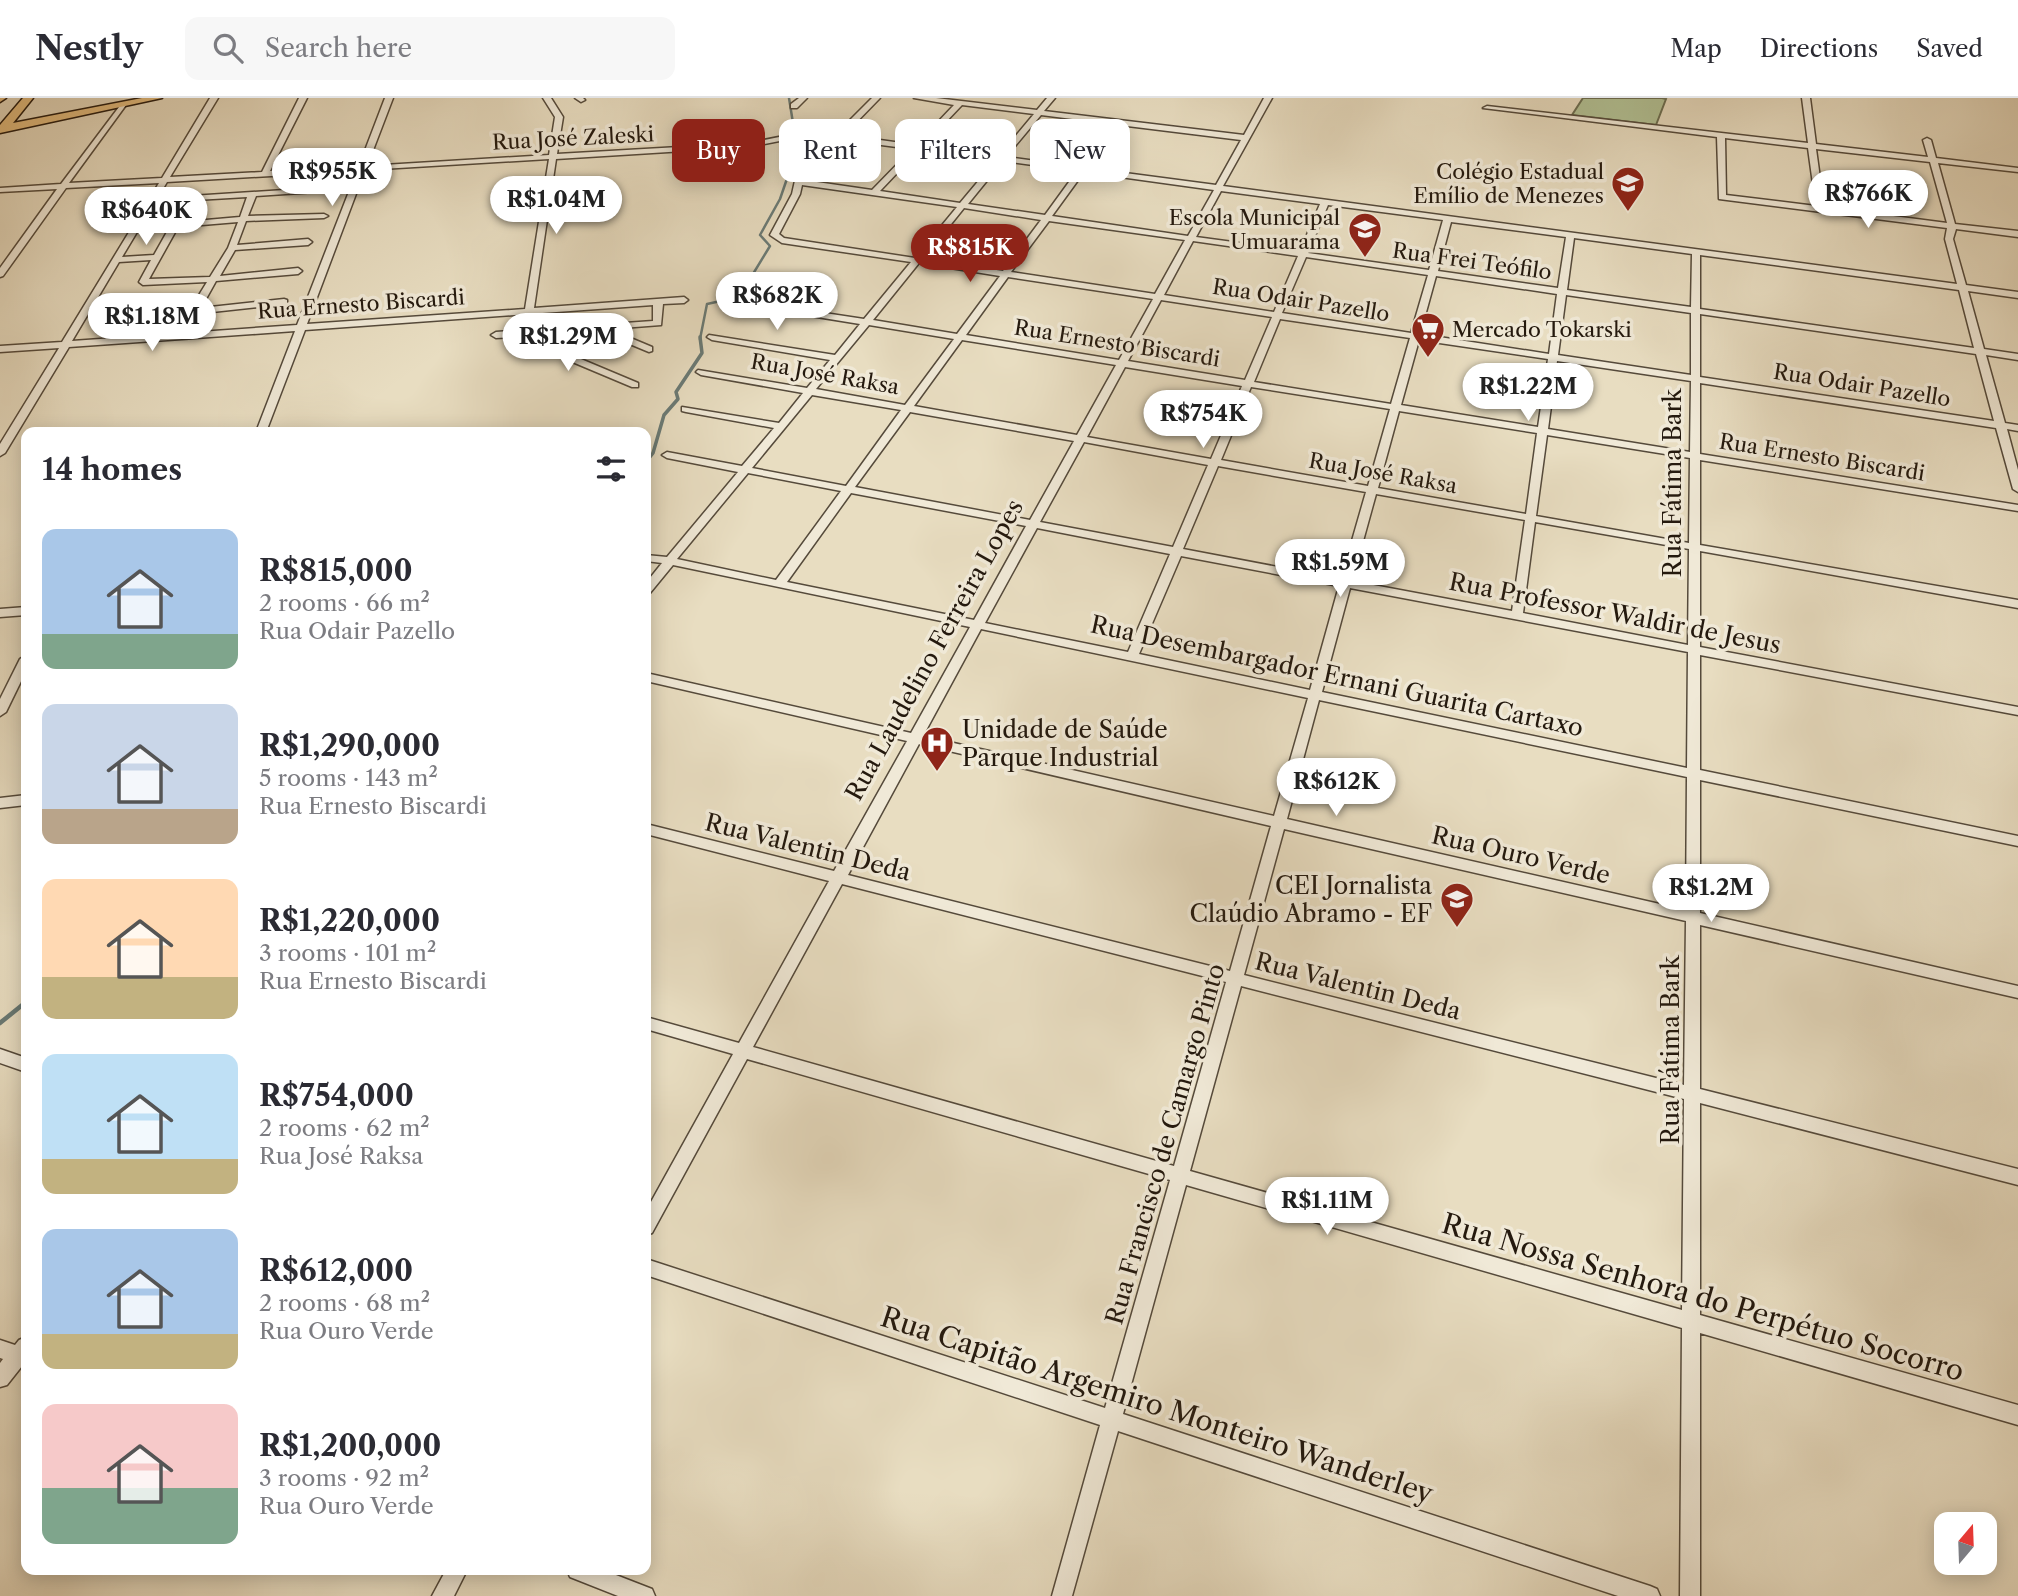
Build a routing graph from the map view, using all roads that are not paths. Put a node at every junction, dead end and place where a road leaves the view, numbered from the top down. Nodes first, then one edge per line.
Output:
1 (28, 98) edge
2 (157, 98) edge
3 (214, 98) edge
4 (303, 98) edge
5 (389, 98) edge
6 (547, 98) edge
7 (803, 98) edge
8 (876, 98) edge
9 (918, 98) edge
10 (1051, 98) edge
11 (1261, 98) edge
12 (1268, 98) edge
13 (1806, 98) edge
14 (960, 103) junction
15 (122, 105) junction
16 (794, 106) dead end
17 (1487, 108) dead end
18 (1040, 112) junction
19 (856, 119) edge
20 (945, 119) edge
21 (1094, 119) edge
22 (1130, 124) edge
23 (1, 129) edge
24 (1721, 135) junction
25 (1246, 138) junction
26 (779, 139) edge
27 (1927, 140) dead end
28 (1016, 141) edge
29 (1812, 146) junction
30 (553, 157) junction
31 (1933, 160) junction
32 (363, 168) junction
33 (2018, 170) edge
34 (895, 172) edge
35 (265, 174) junction
36 (1130, 176) edge
37 (164, 180) junction
38 (797, 182) joint
39 (982, 182) edge
40 (1073, 182) edge
41 (63, 186) junction
42 (1218, 188) junction
43 (330, 189) dead end
44 (0, 190) edge
45 (253, 193) junction
46 (874, 193) junction
47 (178, 199) dead end
48 (1325, 202) junction
49 (962, 206) junction
50 (1820, 209) junction
51 (324, 216) dead end
52 (1047, 218) junction
53 (244, 219) junction
54 (1448, 219) junction
55 (1952, 226) junction
56 (2018, 234) edge
57 (1570, 235) junction
58 (1190, 239) junction
59 (308, 242) dead end
60 (163, 247) junction
61 (232, 247) junction
62 (122, 250) junction
63 (1696, 252) junction
64 (1303, 254) junction
65 (157, 257) junction
66 (117, 260) junction
67 (917, 261) junction
68 (298, 271) dead end
69 (1432, 273) junction
70 (0, 274) edge
71 (1005, 274) junction
72 (214, 279) junction
73 (1962, 287) junction
74 (1562, 292) junction
75 (2018, 295) edge
76 (1158, 297) junction
77 (684, 300) dead end
78 (284, 302) dead end
79 (658, 302) junction
80 (640, 303) junction
81 (749, 303) dead end
82 (194, 311) junction
83 (529, 311) junction
84 (1695, 311) junction
85 (114, 315) dead end
86 (1277, 315) junction
87 (866, 322) junction
88 (641, 324) junction
89 (302, 327) junction
90 (595, 327) junction
91 (512, 333) junction
92 (496, 335) dead end
93 (1415, 336) junction
94 (712, 337) dead end
95 (959, 337) junction
96 (65, 344) junction
97 (0, 349) edge
98 (649, 349) dead end
99 (1980, 351) junction
100 (1553, 357) junction
101 (2018, 357) edge
102 (837, 358) junction
103 (1122, 363) junction
104 (701, 372) dead end
105 (1695, 379) junction
106 (1248, 384) junction
107 (635, 385) dead end
108 (810, 391) junction
109 (907, 408) junction
110 (1395, 408) junction
111 (686, 409) dead end
112 (781, 426) junction
113 (2001, 426) junction
114 (263, 427) edge
115 (2018, 428) edge
116 (1542, 432) junction
117 (1080, 439) junction
118 (0, 453) edge
119 (667, 455) dead end
120 (1695, 456) junction
121 (1214, 462) junction
122 (745, 469) junction
123 (848, 489) junction
124 (2018, 489) edge
125 (1372, 490) junction
126 (2018, 508) edge
127 (1530, 518) junction
128 (1033, 524) junction
129 (1695, 547) junction
130 (1177, 551) junction
131 (651, 559) edge
132 (670, 561) junction
133 (779, 583) junction
134 (1346, 583) junction
135 (651, 584) edge
136 (2018, 604) edge
137 (21, 611) edge
138 (0, 613) edge
139 (1517, 615) junction
140 (977, 625) junction
141 (1694, 649) junction
142 (1132, 657) junction
143 (21, 669) edge
144 (651, 678) edge
145 (1314, 695) junction
146 (2018, 710) edge
147 (0, 712) edge
148 (915, 739) junction
149 (1693, 774) junction
150 (21, 801) edge
151 (0, 803) edge
152 (1279, 823) junction
153 (651, 830) edge
154 (2018, 841) edge
155 (838, 878) junction
156 (1693, 918) junction
157 (1235, 979) junction
158 (2018, 992) edge
159 (651, 1024) edge
160 (743, 1050) junction
161 (0, 1056) edge
162 (21, 1063) edge
163 (1692, 1095) junction
164 (1180, 1175) junction
165 (2018, 1177) edge
166 (651, 1218) edge
167 (651, 1269) edge
168 (1692, 1321) junction
169 (18, 1352) edge
170 (0, 1378) edge
171 (2018, 1415) edge
172 (1112, 1420) junction
173 (454, 1575) edge
174 (590, 1575) edge
175 (442, 1596) edge
176 (645, 1596) edge
177 (1062, 1596) edge
178 (1650, 1596) edge
179 (1690, 1596) edge

1 - 23 main road
2 - 15 main road
3 - 37 street
4 - 35 street
5 - 32 street
6 - 30 street
7 - 16 street
8 - 19 street
9 - 14 street
10 - 18 street
11 - 12 street
12 - 25 street, Rua Laudelino Ferreira Lopes
13 - 29 street
14 - 18 street
14 - 20 street
15 - 23 main road
15 - 41 street
17 - 24 street
18 - 21 street
18 - 28 street
22 - 25 street
24 - 29 street
24 - 50 street
25 - 42 street, Rua Laudelino Ferreira Lopes
26 - 30 street, Rua José Zaleski
27 - 31 street
29 - 31 street
29 - 50 street
30 - 32 street, Rua José Zaleski
30 - 83 street
31 - 33 street
31 - 55 street
32 - 35 street, Rua José Zaleski
32 - 89 street
34 - 46 street
35 - 37 street, Rua José Zaleski
36 - 42 street, Rua José Zaleski
37 - 41 street, Rua José Zaleski
37 - 62 street
38 - 46 street, Rua Frei Teófilo
38 - 67 street, Rua Odair Pazello
39 - 49 street
40 - 52 street
41 - 44 street, Rua José Zaleski
41 - 70 street
42 - 48 street, Rua José Zaleski
42 - 58 street, Rua Laudelino Ferreira Lopes
43 - 45 street
45 - 47 street
45 - 53 street
46 - 49 street, Rua Frei Teófilo
48 - 54 street, Rua José Zaleski
48 - 64 street
49 - 52 street, Rua Frei Teófilo
49 - 67 street
50 - 55 street
51 - 53 street
52 - 58 street, Rua Frei Teófilo
52 - 71 street
53 - 60 street
53 - 61 street
54 - 57 street, Rua José Zaleski
54 - 69 street, Rua Francisco de Camargo Pinto
55 - 56 street
55 - 73 street
57 - 63 street, Rua José Zaleski
57 - 74 street
58 - 64 street, Rua Frei Teófilo
58 - 76 street, Rua Laudelino Ferreira Lopes
59 - 61 street
60 - 62 street
60 - 65 street
61 - 72 street
62 - 66 street
63 - 73 street, Rua José Zaleski
63 - 84 street, Rua Fátima Bark
64 - 69 street, Rua Frei Teófilo
64 - 86 street
65 - 66 street
65 - 72 street
66 - 96 street
67 - 71 street, Rua Odair Pazello
67 - 87 street
68 - 72 street
69 - 74 street, Rua Frei Teófilo
69 - 93 street, Rua Francisco de Camargo Pinto
71 - 76 street, Rua Odair Pazello
71 - 95 street
72 - 82 street
73 - 75 street, Rua José Zaleski
73 - 99 street
74 - 84 street, Rua Frei Teófilo
74 - 100 street
76 - 86 street, Rua Odair Pazello
76 - 103 street, Rua Laudelino Ferreira Lopes
77 - 79 street, Rua Ernesto Biscardi
78 - 82 street
79 - 80 street, Rua Ernesto Biscardi
79 - 88 street
80 - 83 street, Rua Ernesto Biscardi
80 - 88 street
81 - 87 street, Rua Ernesto Biscardi
82 - 85 street
83 - 89 street, Rua Ernesto Biscardi
84 - 99 street, Rua Frei Teófilo
84 - 105 street, Rua Fátima Bark
86 - 93 street, Rua Odair Pazello
86 - 106 street
87 - 95 street, Rua Ernesto Biscardi
87 - 102 street
88 - 90 street
89 - 96 street, Rua Ernesto Biscardi
89 - 114 street
90 - 91 street
90 - 98 street
91 - 92 street
91 - 107 street
93 - 100 street, Rua Odair Pazello
93 - 110 street, Rua Francisco de Camargo Pinto
94 - 102 street
95 - 103 street, Rua Ernesto Biscardi
95 - 109 street
96 - 97 street, Rua Ernesto Biscardi
96 - 118 street
99 - 101 street, Rua Frei Teófilo
99 - 113 street
100 - 105 street, Rua Odair Pazello
100 - 116 street
102 - 108 street
103 - 106 street, Rua Ernesto Biscardi
103 - 117 street, Rua Laudelino Ferreira Lopes
104 - 108 street, Rua José Raksa
105 - 113 street, Rua Odair Pazello
105 - 120 street, Rua Fátima Bark
106 - 110 street, Rua Ernesto Biscardi
106 - 121 street
108 - 109 street, Rua José Raksa
108 - 112 street
109 - 117 street, Rua José Raksa
109 - 123 street
110 - 116 street, Rua Ernesto Biscardi
110 - 125 street, Rua Francisco de Camargo Pinto
111 - 112 street
112 - 122 street
113 - 115 street, Rua Odair Pazello
113 - 124 street
116 - 120 street, Rua Ernesto Biscardi
116 - 127 street
117 - 121 street, Rua José Raksa
117 - 128 street, Rua Laudelino Ferreira Lopes
119 - 122 street, Rua Professor Waldir de Jesus
120 - 126 street, Rua Ernesto Biscardi
120 - 129 street, Rua Fátima Bark
121 - 125 street, Rua José Raksa
121 - 130 street
122 - 123 street, Rua Professor Waldir de Jesus
122 - 132 street
123 - 128 street, Rua Professor Waldir de Jesus
123 - 133 street
125 - 127 street, Rua José Raksa
125 - 134 street, Rua Francisco de Camargo Pinto
127 - 129 street, Rua José Raksa
127 - 139 street
128 - 130 street, Rua Professor Waldir de Jesus
128 - 140 street, Rua Laudelino Ferreira Lopes
129 - 136 street, Rua José Raksa
129 - 141 street, Rua Fátima Bark
130 - 134 street, Rua Professor Waldir de Jesus
130 - 142 street
131 - 132 street, Rua Desembargador Ernani Guarita Cartaxo
132 - 133 street, Rua Desembargador Ernani Guarita Cartaxo
132 - 135 street
133 - 140 street, Rua Desembargador Ernani Guarita Cartaxo
134 - 139 street, Rua Professor Waldir de Jesus
134 - 145 street, Rua Francisco de Camargo Pinto
137 - 138 street
139 - 141 street, Rua Professor Waldir de Jesus
140 - 142 street, Rua Desembargador Ernani Guarita Cartaxo
140 - 148 street, Rua Laudelino Ferreira Lopes
141 - 146 street, Rua Professor Waldir de Jesus
141 - 149 street, Rua Fátima Bark
142 - 145 street, Rua Desembargador Ernani Guarita Cartaxo
143 - 147 street
144 - 148 street, Rua Ouro Verde
145 - 149 street, Rua Desembargador Ernani Guarita Cartaxo
145 - 152 street, Rua Francisco de Camargo Pinto
148 - 152 street, Rua Ouro Verde
148 - 155 street, Rua Laudelino Ferreira Lopes
149 - 154 street, Rua Desembargador Ernani Guarita Cartaxo
149 - 156 street, Rua Fátima Bark
150 - 151 street
152 - 156 street, Rua Ouro Verde
152 - 157 street, Rua Francisco de Camargo Pinto
153 - 155 street, Rua Valentin Deda
155 - 157 street, Rua Valentin Deda
155 - 160 street, Rua Laudelino Ferreira Lopes
156 - 158 street, Rua Ouro Verde
156 - 163 street, Rua Fátima Bark
157 - 163 street, Rua Valentin Deda
157 - 164 street, Rua Francisco de Camargo Pinto
159 - 160 street, Rua Nossa Senhora do Perpétuo Socorro
160 - 164 street, Rua Nossa Senhora do Perpétuo Socorro
160 - 166 street, Rua Laudelino Ferreira Lopes
161 - 162 street
163 - 165 street, Rua Valentin Deda
163 - 168 street, Rua Fátima Bark
164 - 168 street, Rua Nossa Senhora do Perpétuo Socorro
164 - 172 street, Rua Francisco de Camargo Pinto
167 - 172 street, Rua Capitão Argemiro Monteiro Wanderley
168 - 171 street, Rua Nossa Senhora do Perpétuo Socorro
168 - 179 street, Rua Fátima Bark
169 - 170 street
172 - 177 street, Rua Francisco de Camargo Pinto
172 - 178 street, Rua Capitão Argemiro Monteiro Wanderley
173 - 175 street
174 - 176 street

